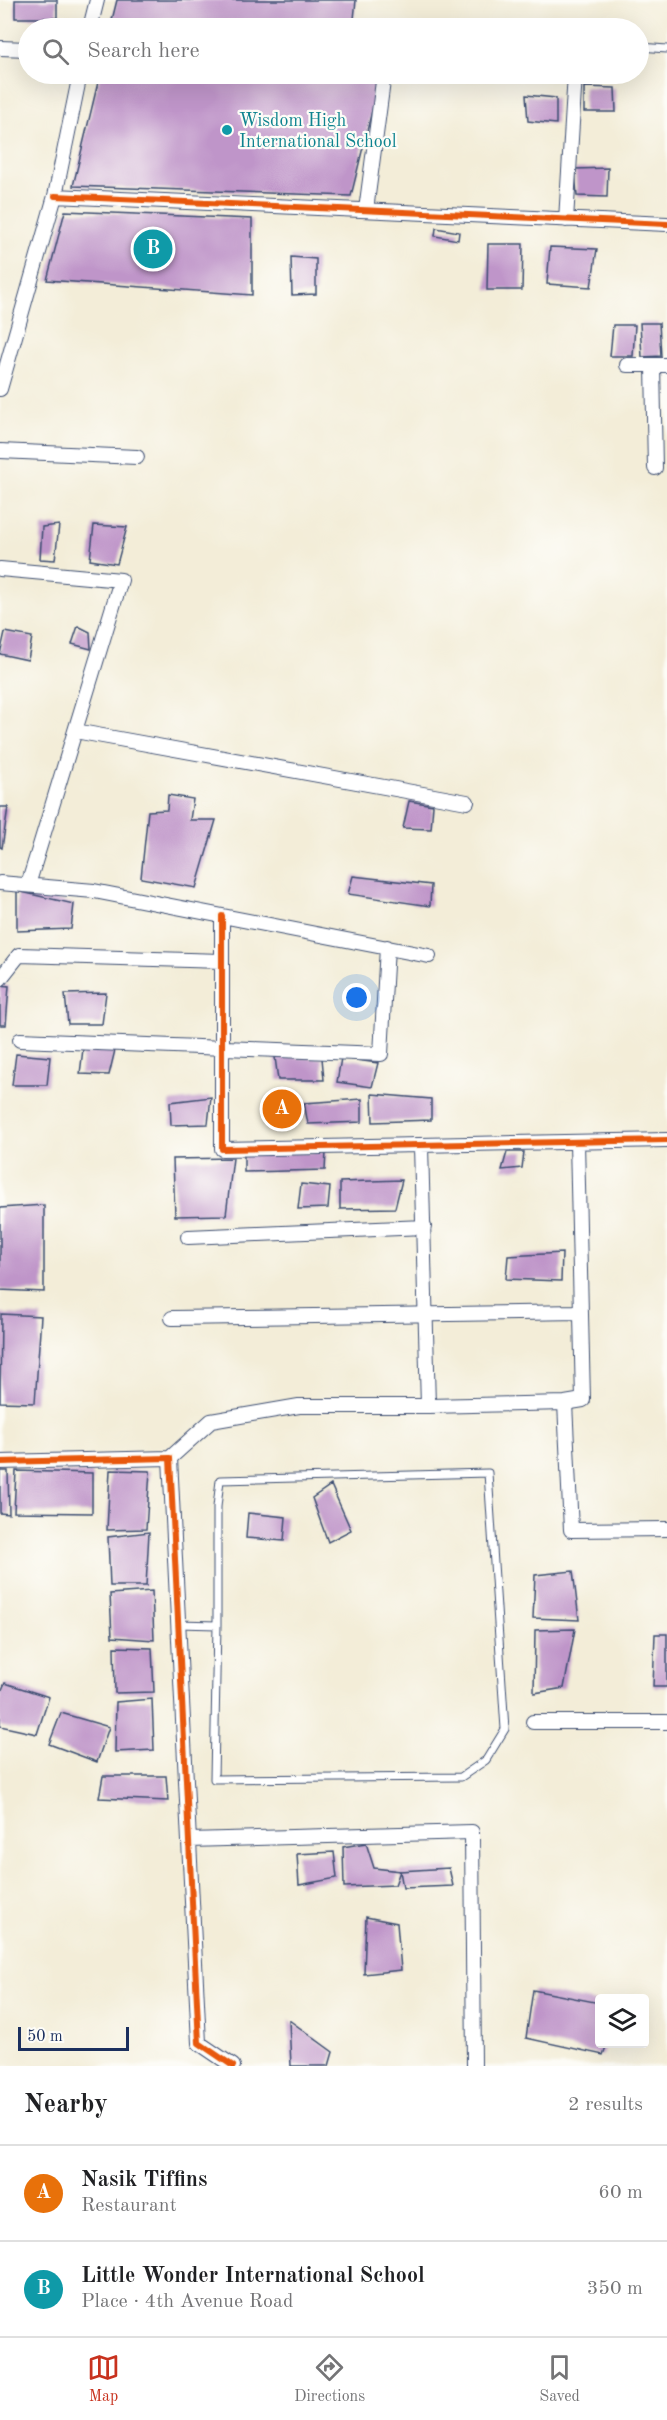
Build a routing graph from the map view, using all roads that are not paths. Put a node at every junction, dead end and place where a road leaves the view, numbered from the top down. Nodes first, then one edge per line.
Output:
1 (97, 0) edge
2 (92, 18) edge
3 (0, 48) edge
4 (649, 48) edge
5 (18, 49) edge
6 (667, 49) edge
7 (78, 84) edge
8 (383, 84) edge
9 (574, 84) edge
10 (55, 196) junction
11 (366, 210) junction
12 (566, 220) junction
13 (667, 224) edge
14 (627, 364) dead end
15 (660, 365) edge
16 (0, 389) edge
17 (0, 451) edge
18 (137, 457) dead end
19 (655, 468) dead end
20 (0, 569) edge
21 (75, 731) junction
22 (467, 802) dead end
23 (0, 883) edge
24 (28, 885) junction
25 (222, 916) junction
26 (387, 947) junction
27 (429, 956) dead end
28 (222, 961) junction
29 (0, 979) edge
30 (20, 1041) dead end
31 (221, 1049) junction
32 (667, 1140) edge
33 (577, 1142) junction
34 (421, 1146) junction
35 (424, 1227) junction
36 (188, 1237) dead end
37 (580, 1312) junction
38 (426, 1314) junction
39 (172, 1318) dead end
40 (565, 1402) junction
41 (428, 1406) junction
42 (170, 1458) junction
43 (0, 1462) edge
44 (667, 1529) edge
45 (178, 1624) junction
46 (217, 1625) junction
47 (533, 1722) dead end
48 (667, 1722) edge
49 (189, 1840) junction
50 (233, 2066) edge
51 (474, 2066) edge

1 - 2 street
3 - 5 street
4 - 6 lane
7 - 10 street
8 - 11 street
9 - 12 street
10 - 11 street
10 - 16 street
11 - 12 street
12 - 13 street
14 - 15 street
15 - 19 street
17 - 18 street
20 - 21 street
21 - 22 street
21 - 24 street
23 - 24 street
24 - 25 street
25 - 26 street
25 - 28 street
26 - 27 street
26 - 31 street
28 - 29 street
28 - 31 street
30 - 31 street
31 - 34 street
32 - 33 street
33 - 34 street
33 - 37 street
34 - 35 street
35 - 36 street
35 - 38 street
37 - 38 street
37 - 40 street
38 - 39 street
38 - 41 street
40 - 41 street
40 - 44 street
41 - 42 street
42 - 43 street
42 - 45 street
45 - 46 lane
45 - 49 street
46 - 46 lane
47 - 48 street
49 - 50 street
49 - 51 street

